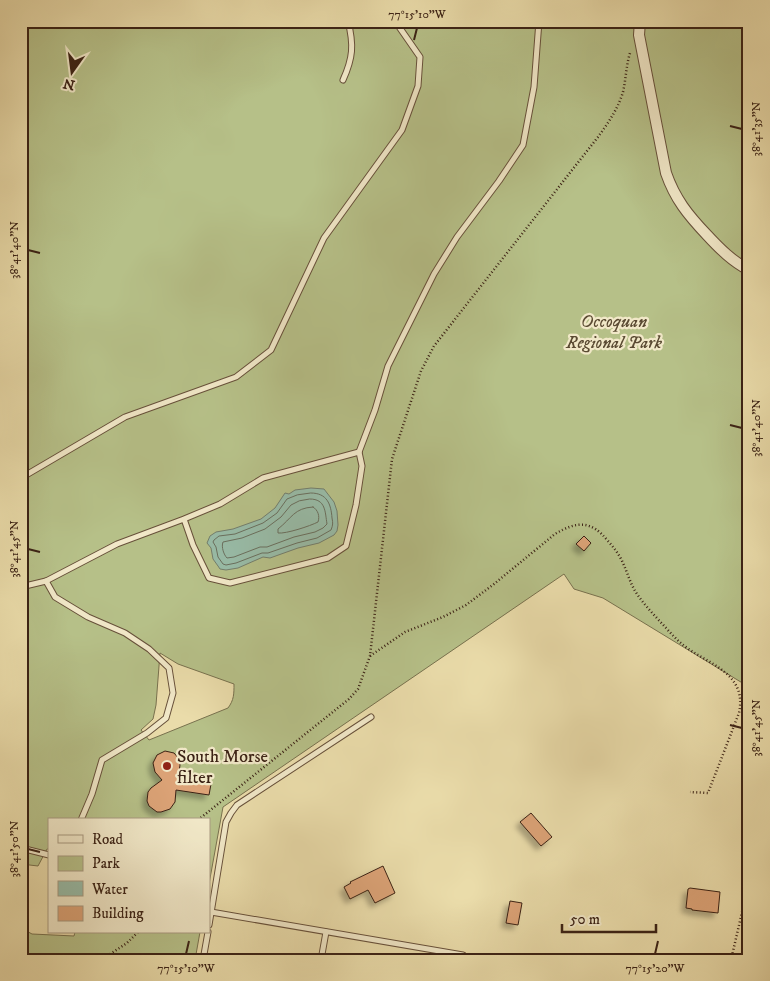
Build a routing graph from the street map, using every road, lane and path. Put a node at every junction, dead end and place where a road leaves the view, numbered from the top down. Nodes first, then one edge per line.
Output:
1 (348, 21) edge
2 (395, 21) edge
3 (539, 21) edge
4 (640, 21) edge
5 (631, 51) dead end
6 (343, 80) dead end
7 (749, 270) edge
8 (359, 452) junction
9 (21, 478) edge
10 (184, 519) junction
11 (46, 581) junction
12 (21, 587) edge
13 (370, 656) junction
14 (371, 717) dead end
15 (690, 792) dead end
16 (82, 818) edge
17 (200, 818) edge
18 (21, 848) edge
19 (48, 855) edge
20 (749, 882) edge
21 (211, 912) junction
22 (210, 918) edge
23 (326, 932) junction
24 (136, 934) edge
25 (208, 934) edge
26 (463, 955) dead end
27 (102, 960) edge
28 (203, 960) edge
29 (321, 960) edge
30 (731, 960) edge

1 - 6 lane
2 - 9 lane
3 - 8 lane
4 - 7 street
5 - 13 path
8 - 10 lane
8 - 10 lane
10 - 11 lane
11 - 12 lane
11 - 16 lane
13 - 15 path
13 - 17 path
14 - 21 lane
18 - 19 lane
20 - 30 path
21 - 22 lane
21 - 23 lane
23 - 26 lane
23 - 29 lane
24 - 27 path
25 - 28 lane

